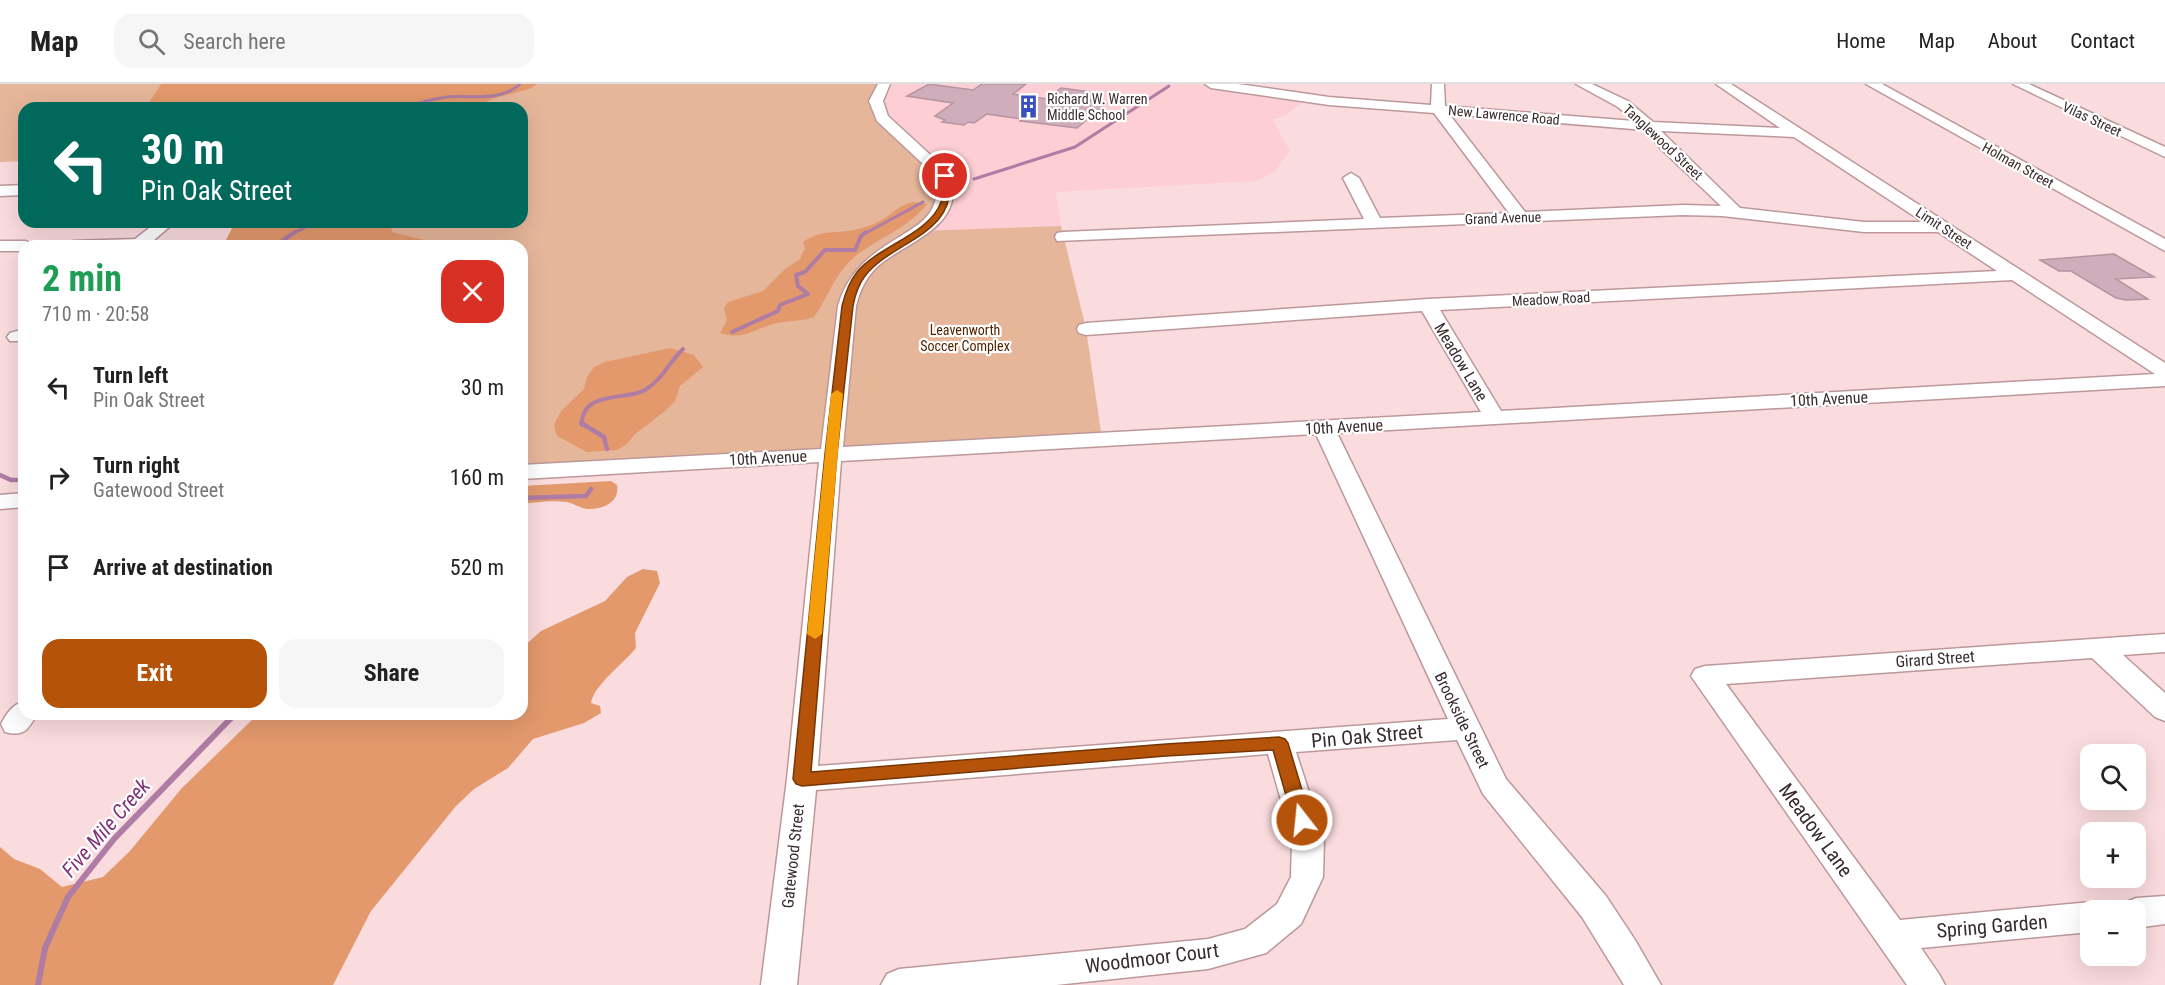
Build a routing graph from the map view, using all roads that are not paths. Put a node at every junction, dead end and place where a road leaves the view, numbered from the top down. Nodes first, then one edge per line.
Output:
1 (884, 84) edge
2 (1211, 84) edge
3 (1438, 84) edge
4 (1581, 84) edge
5 (1722, 84) edge
6 (1872, 84) edge
7 (2019, 84) edge
8 (1438, 109) junction
9 (1649, 126) junction
10 (1797, 133) junction
11 (2165, 153) edge
12 (1351, 178) dead end
13 (18, 190) edge
14 (0, 191) edge
15 (1736, 213) junction
16 (1521, 217) junction
17 (1374, 223) junction
18 (1943, 227) junction
19 (159, 228) edge
20 (1063, 237) dead end
21 (144, 240) edge
22 (0, 246) edge
23 (18, 246) edge
24 (2165, 246) edge
25 (2016, 275) junction
26 (1428, 305) junction
27 (1086, 329) dead end
28 (2165, 372) edge
29 (2165, 380) edge
30 (1495, 418) junction
31 (1324, 428) junction
32 (831, 454) junction
33 (528, 472) edge
34 (18, 500) edge
35 (0, 502) edge
36 (2165, 643) edge
37 (2098, 648) junction
38 (1705, 676) joint
39 (2165, 710) edge
40 (1466, 728) junction
41 (1279, 743) junction
42 (802, 779) junction
43 (2165, 910) edge
44 (2146, 912) edge
45 (2080, 918) edge
46 (1892, 936) junction
47 (779, 985) edge
48 (899, 985) edge
49 (1643, 985) edge
50 (1927, 985) edge

1 - 32 street, Gatewood Street
2 - 8 street, New Lawrence Road
3 - 8 street
4 - 9 street, Tanglewood Street
5 - 10 street, Limit Street
6 - 24 street, Holman Street
7 - 11 street, Vilas Street
8 - 9 street, New Lawrence Road
8 - 16 street
9 - 10 street, New Lawrence Road
9 - 15 street, Tanglewood Street
10 - 18 street, Limit Street
12 - 17 street
13 - 14 street
15 - 16 street, Grand Avenue
15 - 18 street, Grand Avenue
16 - 17 street, Grand Avenue
17 - 20 street, Grand Avenue
18 - 25 street, Limit Street
19 - 21 street
22 - 23 street
25 - 26 street, Meadow Road
25 - 28 street, Limit Street
26 - 27 street, Meadow Road
26 - 30 street, Meadow Lane
29 - 30 street, 10th Avenue
30 - 31 street, 10th Avenue
31 - 32 street, 10th Avenue
31 - 40 street, Brookside Street
32 - 33 street, 10th Avenue
32 - 42 street, Gatewood Street
34 - 35 street
36 - 37 street, Girard Street
37 - 38 street, Girard Street
37 - 39 street
38 - 46 street, Meadow Lane
40 - 41 street, Pin Oak Street
40 - 49 street, Brookside Street
41 - 42 street, Pin Oak Street
41 - 48 street, Woodmoor Court
42 - 47 street, Gatewood Street
43 - 44 street
45 - 46 street, Spring Garden
46 - 50 street, Meadow Lane

